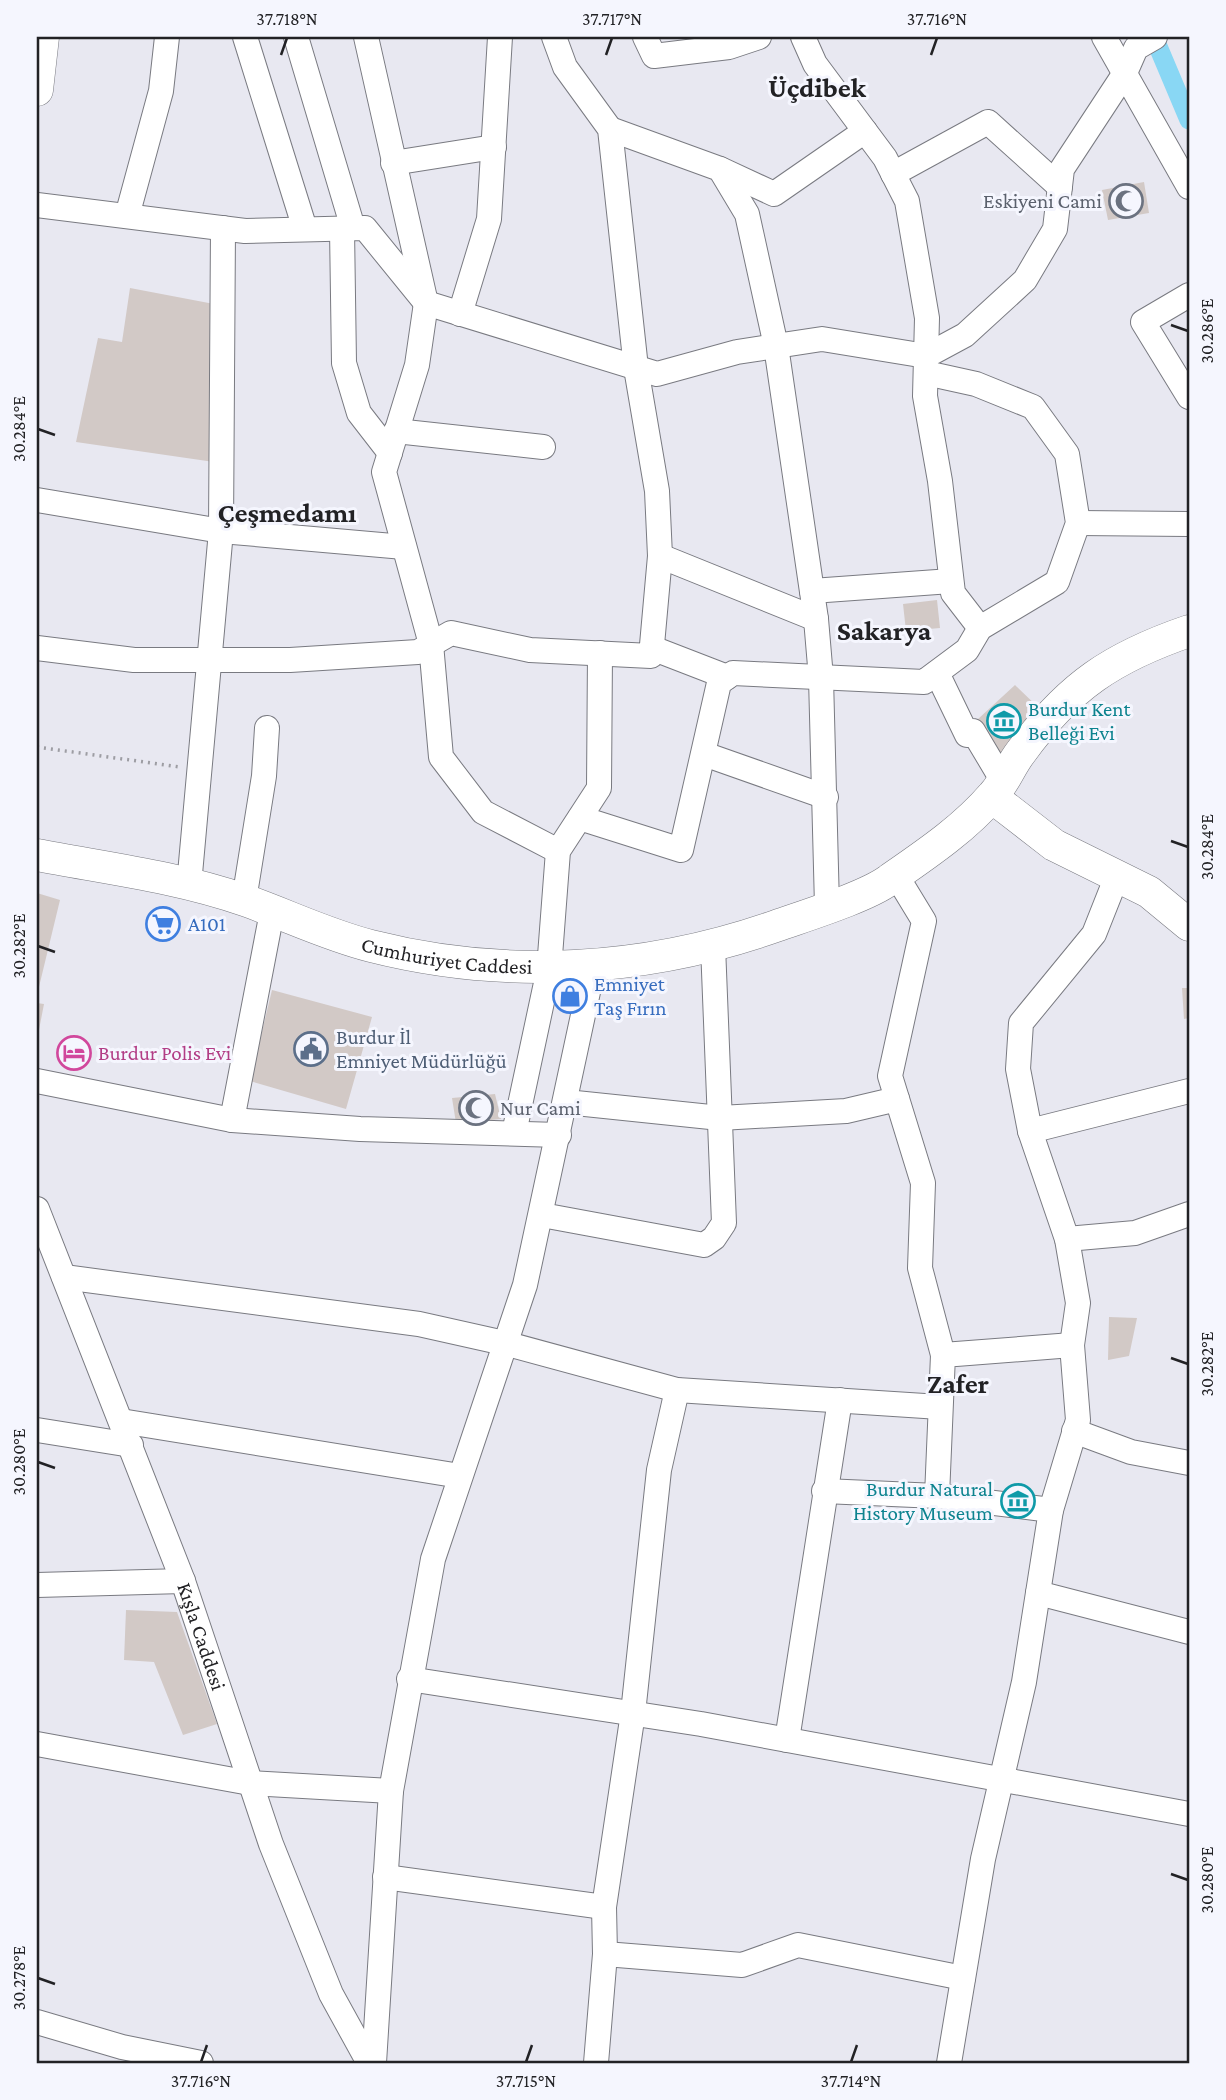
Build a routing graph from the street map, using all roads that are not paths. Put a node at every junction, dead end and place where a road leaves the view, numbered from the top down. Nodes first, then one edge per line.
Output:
1 (43, 37) edge
2 (167, 37) edge
3 (245, 37) edge
4 (296, 37) edge
5 (366, 37) edge
6 (500, 37) edge
7 (554, 37) edge
8 (645, 37) edge
9 (759, 37) edge
10 (803, 37) edge
11 (1104, 37) edge
12 (1146, 42) edge
13 (1125, 73) junction
14 (37, 90) edge
15 (610, 129) junction
16 (864, 131) junction
17 (494, 147) junction
18 (393, 163) junction
19 (720, 169) junction
20 (893, 174) junction
21 (1060, 187) junction
22 (1189, 187) edge
23 (37, 205) edge
24 (127, 216) junction
25 (223, 228) junction
26 (348, 228) junction
27 (305, 229) junction
28 (1189, 295) edge
29 (426, 303) junction
30 (460, 314) junction
31 (776, 346) junction
32 (926, 365) junction
33 (636, 368) junction
34 (1189, 397) edge
35 (393, 442) junction
36 (543, 447) dead end
37 (37, 500) edge
38 (1078, 523) junction
39 (1189, 524) edge
40 (221, 531) junction
41 (404, 547) junction
42 (660, 556) junction
43 (951, 581) junction
44 (812, 591) junction
45 (816, 619) junction
46 (979, 628) junction
47 (1189, 631) edge
48 (431, 644) junction
49 (37, 648) edge
50 (652, 648) junction
51 (1189, 651) edge
52 (600, 653) junction
53 (209, 660) junction
54 (937, 673) junction
55 (727, 677) junction
56 (821, 678) junction
57 (267, 728) dead end
58 (704, 754) junction
59 (998, 790) junction
60 (826, 797) junction
61 (579, 818) junction
62 (558, 851) junction
63 (37, 855) edge
64 (896, 875) junction
65 (1117, 876) junction
66 (189, 885) junction
67 (258, 906) junction
68 (827, 906) junction
69 (1189, 925) edge
70 (713, 946) junction
71 (594, 964) junction
72 (549, 969) junction
73 (37, 1081) edge
74 (1189, 1091) edge
75 (897, 1099) junction
76 (566, 1102) junction
77 (720, 1118) junction
78 (232, 1120) junction
79 (1030, 1131) junction
80 (514, 1133) junction
81 (559, 1135) junction
82 (37, 1209) edge
83 (1189, 1214) edge
84 (542, 1215) junction
85 (1067, 1239) junction
86 (64, 1277) junction
87 (504, 1343) junction
88 (1072, 1345) junction
89 (943, 1355) junction
90 (677, 1390) junction
91 (840, 1400) junction
92 (940, 1407) junction
93 (121, 1421) junction
94 (37, 1430) edge
95 (1074, 1431) junction
96 (131, 1445) junction
97 (1189, 1463) edge
98 (460, 1476) junction
99 (824, 1491) junction
100 (937, 1496) junction
101 (1051, 1510) junction
102 (183, 1581) junction
103 (37, 1585) edge
104 (1038, 1592) junction
105 (1189, 1632) edge
106 (409, 1679) junction
107 (633, 1713) junction
108 (787, 1740) junction
109 (37, 1744) edge
110 (1001, 1779) junction
111 (250, 1783) junction
112 (391, 1791) junction
113 (1189, 1814) edge
114 (385, 1877) junction
115 (604, 1907) junction
116 (605, 1954) junction
117 (963, 1978) junction
118 (37, 2022) edge
119 (121, 2055) edge
120 (201, 2063) edge
121 (369, 2063) edge
122 (374, 2063) edge
123 (596, 2063) edge
124 (949, 2063) edge

1 - 14 main road
2 - 24 street
3 - 27 street
4 - 26 street
5 - 18 street
6 - 17 street
7 - 15 street
8 - 9 street
10 - 16 street
11 - 13 street
12 - 13 street
13 - 21 street
13 - 22 street
15 - 19 street
15 - 33 street
16 - 19 street
16 - 20 street
17 - 18 street
17 - 30 street
18 - 29 street
19 - 31 street
20 - 21 street
20 - 32 street
21 - 32 street
23 - 24 street
24 - 25 street
25 - 27 street
25 - 40 street
26 - 27 street
26 - 29 street
26 - 35 street
28 - 34 street
29 - 30 street
29 - 35 street
30 - 33 street
31 - 32 street
31 - 33 street
31 - 44 street
32 - 38 street
32 - 43 street
33 - 42 street
35 - 36 street
35 - 41 street
37 - 40 street
38 - 39 street
38 - 46 street
40 - 41 street
40 - 53 street
41 - 48 street
42 - 45 street
42 - 50 street
43 - 44 street
43 - 46 street
44 - 45 street
45 - 56 street
46 - 54 street
47 - 59 main road
48 - 52 street
48 - 53 street
48 - 62 street
49 - 53 street
50 - 52 street
50 - 55 street
51 - 59 main road
52 - 61 street
53 - 66 street
54 - 56 street
54 - 59 street
55 - 56 street
55 - 58 street
56 - 60 street
57 - 67 street
58 - 60 street
58 - 61 street
59 - 64 main road, Cumhuriyet Caddesi
59 - 65 main road
60 - 68 street
61 - 62 street
62 - 72 street
63 - 66 main road, Cumhuriyet Caddesi
64 - 68 main road, Cumhuriyet Caddesi
64 - 75 street
65 - 69 main road
65 - 79 street
66 - 67 main road, Cumhuriyet Caddesi
67 - 72 main road, Cumhuriyet Caddesi
67 - 78 street
68 - 70 main road, Cumhuriyet Caddesi
70 - 71 main road, Cumhuriyet Caddesi
70 - 77 street
71 - 72 main road, Cumhuriyet Caddesi
71 - 76 street
72 - 80 street
73 - 78 street
74 - 79 street
75 - 77 street
75 - 89 street
76 - 77 street
76 - 81 street
77 - 84 street
78 - 80 street
79 - 85 street
80 - 81 street
81 - 84 street
82 - 86 street, Kışla Caddesi
83 - 85 street
84 - 87 street
85 - 88 street
86 - 87 street
86 - 93 street, Kışla Caddesi
87 - 90 street
87 - 98 street
88 - 89 street
88 - 95 street
89 - 92 street
90 - 91 street
90 - 107 street
91 - 92 street
91 - 99 street
92 - 100 street
93 - 96 street, Kışla Caddesi
93 - 98 street
94 - 96 street
95 - 97 street
95 - 101 street
96 - 102 street, Kışla Caddesi
98 - 106 street
99 - 100 street
99 - 108 street
100 - 101 street
101 - 104 street
102 - 103 street
102 - 111 street, Kışla Caddesi
104 - 105 street
104 - 110 street
106 - 107 street
106 - 112 street
107 - 108 street
107 - 115 street
108 - 110 street
109 - 111 street
110 - 113 street
110 - 117 street
111 - 112 street
111 - 121 street, Kışla Caddesi
112 - 114 street
114 - 115 street
114 - 122 street
115 - 116 street
116 - 117 street
116 - 123 street
117 - 124 street
118 - 119 street
119 - 120 street

